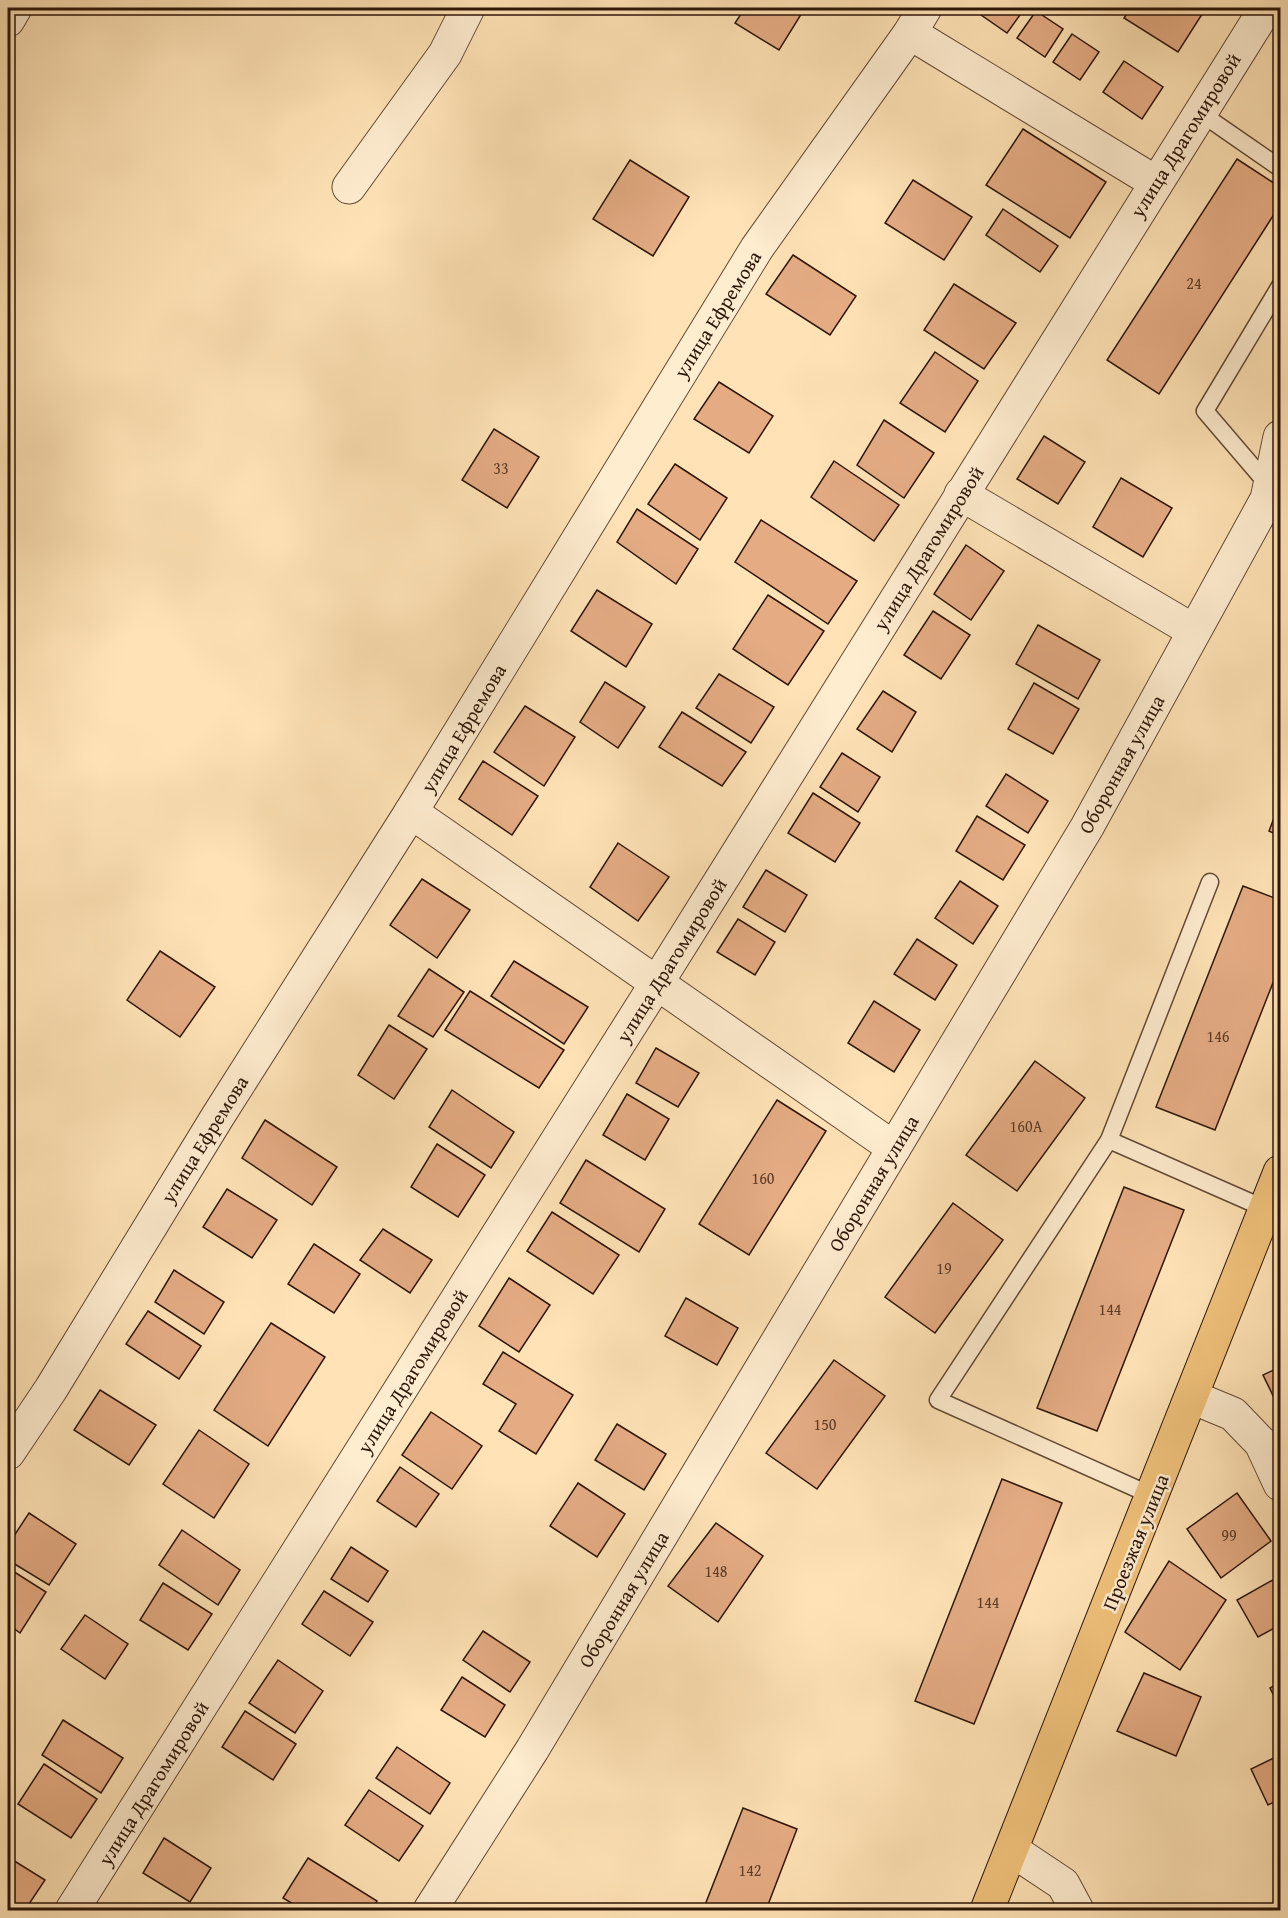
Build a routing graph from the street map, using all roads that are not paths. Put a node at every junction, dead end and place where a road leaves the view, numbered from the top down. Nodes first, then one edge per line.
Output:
1 (15, 8) edge
2 (468, 8) edge
3 (1266, 8) edge
4 (8, 20) edge
5 (917, 20) edge
6 (1199, 112) junction
7 (1281, 168) edge
8 (1155, 182) junction
9 (349, 187) dead end
10 (1281, 286) edge
11 (1281, 437) edge
12 (1270, 487) junction
13 (961, 494) junction
14 (1194, 631) junction
15 (411, 812) junction
16 (1210, 882) dead end
17 (658, 981) junction
18 (1109, 1140) junction
19 (894, 1148) junction
20 (1281, 1172) edge
21 (1266, 1209) junction
22 (1192, 1397) junction
23 (8, 1453) edge
24 (1281, 1484) edge
25 (1153, 1496) junction
26 (1012, 1851) junction
27 (72, 1911) edge
28 (430, 1911) edge
29 (987, 1911) edge
30 (1077, 1911) edge

1 - 4 street
2 - 9 street
3 - 6 street, улица Драгомировой
5 - 8 street
5 - 15 street, улица Ефремова
6 - 7 lane
6 - 8 street, улица Драгомировой
8 - 13 street, улица Драгомировой
10 - 12 lane
11 - 12 street, Оборонная улица
12 - 14 street, Оборонная улица
13 - 14 street
13 - 17 street, улица Драгомировой
14 - 19 street, Оборонная улица
15 - 17 street
15 - 23 street, улица Ефремова
16 - 18 lane
17 - 19 street
17 - 27 street, улица Драгомировой
18 - 21 lane
18 - 25 lane
19 - 28 street, Оборонная улица
20 - 21 highway, Проезжая улица
21 - 22 highway, Проезжая улица
22 - 24 street
22 - 25 highway, Проезжая улица
25 - 26 highway, Проезжая улица
26 - 29 highway, Проезжая улица
26 - 30 street

